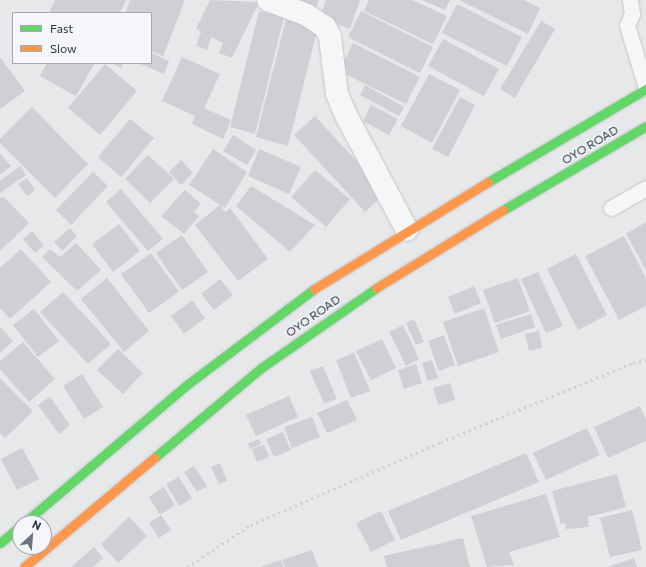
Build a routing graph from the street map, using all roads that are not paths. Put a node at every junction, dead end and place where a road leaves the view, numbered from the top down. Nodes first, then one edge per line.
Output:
1 (268, 0) edge
2 (630, 0) edge
3 (646, 88) edge
4 (646, 126) edge
5 (646, 188) edge
6 (611, 208) dead end
7 (407, 230) junction
8 (33, 515) edge
9 (12, 533) edge
10 (0, 543) edge
11 (24, 567) edge

1 - 7 street
2 - 3 lane
3 - 7 main road, OYO ROAD
4 - 11 main road, OYO ROAD
5 - 6 lane
7 - 8 main road, OYO ROAD
9 - 10 main road

